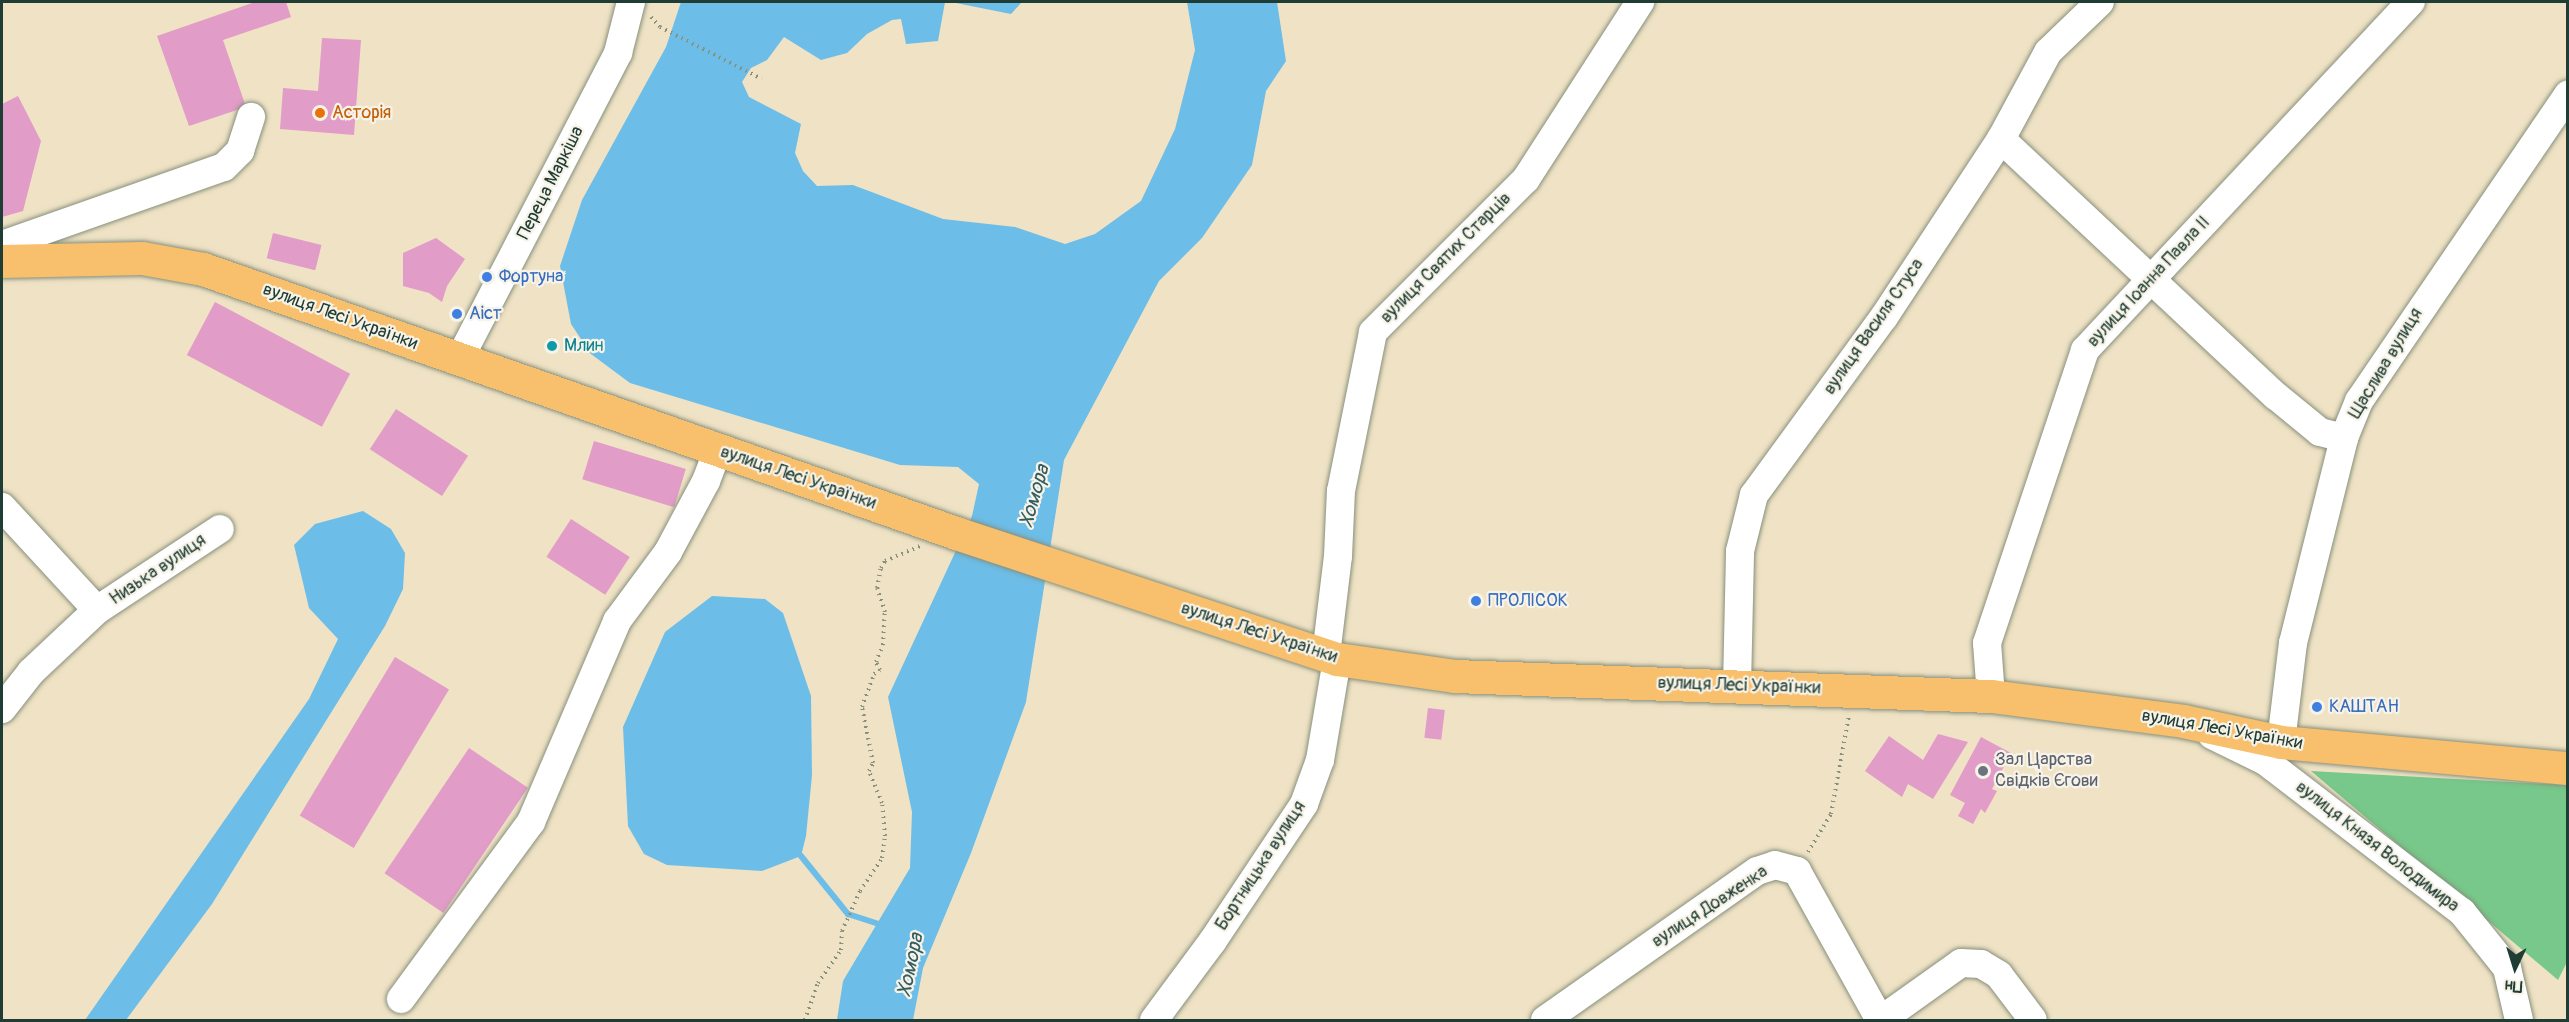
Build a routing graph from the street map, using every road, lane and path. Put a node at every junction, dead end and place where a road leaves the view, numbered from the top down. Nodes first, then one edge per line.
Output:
1 (631, 2) edge
2 (1640, 2) edge
3 (2100, 2) edge
4 (2411, 2) edge
5 (660, 27) dead end
6 (762, 79) dead end
7 (2568, 95) edge
8 (251, 117) dead end
9 (2001, 139) junction
10 (2, 245) edge
11 (2, 261) edge
12 (2150, 280) junction
13 (459, 360) junction
14 (2334, 444) junction
15 (718, 450) junction
16 (2, 507) edge
17 (220, 529) dead end
18 (947, 530) junction
19 (97, 610) junction
20 (1331, 657) junction
21 (1737, 686) junction
22 (1850, 690) junction
23 (1991, 696) junction
24 (2, 709) edge
25 (2183, 721) junction
26 (2281, 742) junction
27 (2568, 768) edge
28 (1797, 871) junction
29 (401, 999) dead end
30 (805, 1020) edge
31 (1154, 1020) edge
32 (1545, 1020) edge
33 (1880, 1020) edge
34 (2033, 1020) edge
35 (2519, 1020) edge

1 - 13 street, Переца Маркіша
2 - 20 street, вулиця Святих Старців
3 - 9 street, вулиця Василя Стуса
4 - 12 street, вулиця Іоанна Павла II
5 - 6 path
7 - 14 street, Щаслива вулиця
8 - 10 street
9 - 12 street
9 - 21 street, вулиця Василя Стуса
11 - 13 main road, вулиця Лесі Українки
12 - 14 street
12 - 23 street, вулиця Іоанна Павла II
13 - 15 main road, вулиця Лесі Українки
14 - 26 street, Щаслива вулиця
15 - 18 main road, вулиця Лесі Українки
15 - 29 street
16 - 19 street, Низька вулиця
17 - 19 street, Низька вулиця
18 - 20 main road, вулиця Лесі Українки
18 - 30 path
19 - 24 street, Низька вулиця
20 - 21 main road, вулиця Лесі Українки
20 - 31 street, Бортницька вулиця
21 - 22 main road, вулиця Лесі Українки
22 - 23 main road, вулиця Лесі Українки
22 - 28 path
23 - 25 main road, вулиця Лесі Українки
25 - 26 main road, вулиця Лесі Українки
25 - 35 street, вулиця Князя Володимира
26 - 27 main road, вулиця Лесі Українки
28 - 32 street, вулиця Довженка
28 - 33 street, вулиця Довженка
33 - 34 street

